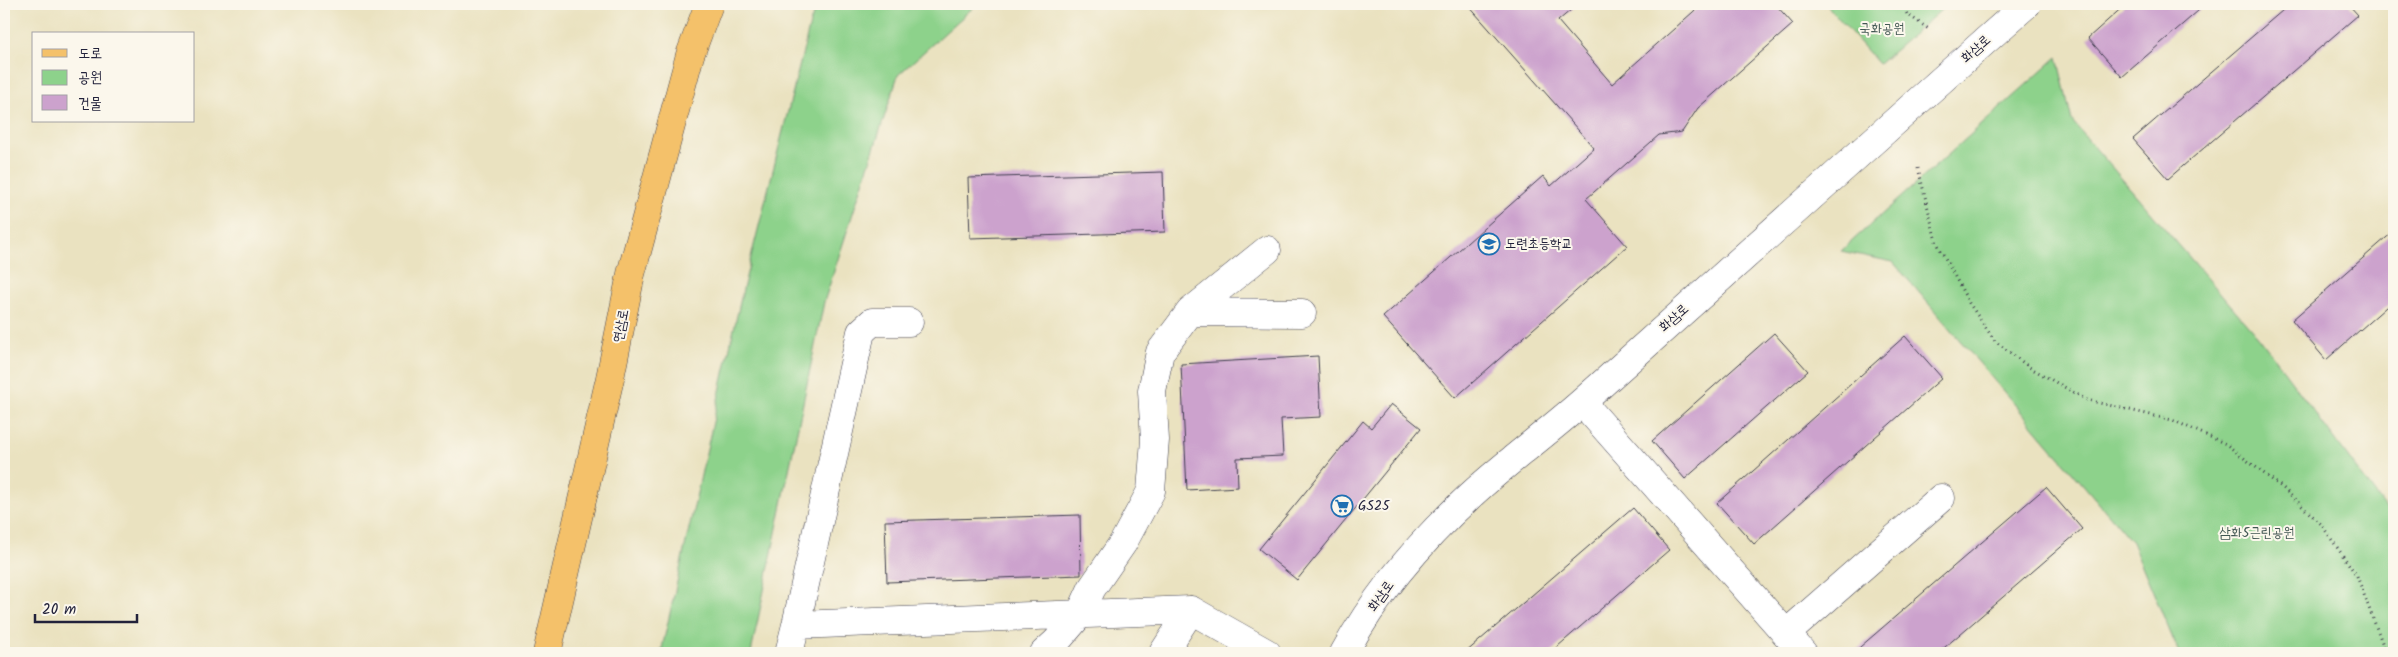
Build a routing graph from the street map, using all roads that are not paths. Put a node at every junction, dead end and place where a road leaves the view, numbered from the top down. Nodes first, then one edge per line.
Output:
1 (709, 4) edge
2 (2027, 4) edge
3 (1267, 250) dead end
4 (1190, 312) junction
5 (1302, 313) dead end
6 (909, 322) dead end
7 (1582, 402) junction
8 (1940, 498) dead end
9 (1191, 610) junction
10 (1080, 614) junction
11 (796, 625) junction
12 (1795, 643) edge
13 (547, 653) edge
14 (789, 653) edge
15 (1044, 653) edge
16 (1163, 653) edge
17 (1267, 653) edge
18 (1344, 653) edge

1 - 13 main road, 연삼로
2 - 7 street, 화삼로
3 - 4 street
4 - 5 street
4 - 10 street
6 - 11 street
7 - 12 street
7 - 18 street, 화삼로
8 - 12 street
9 - 10 street
9 - 16 street
9 - 17 street
10 - 11 street
10 - 15 street
11 - 14 street

